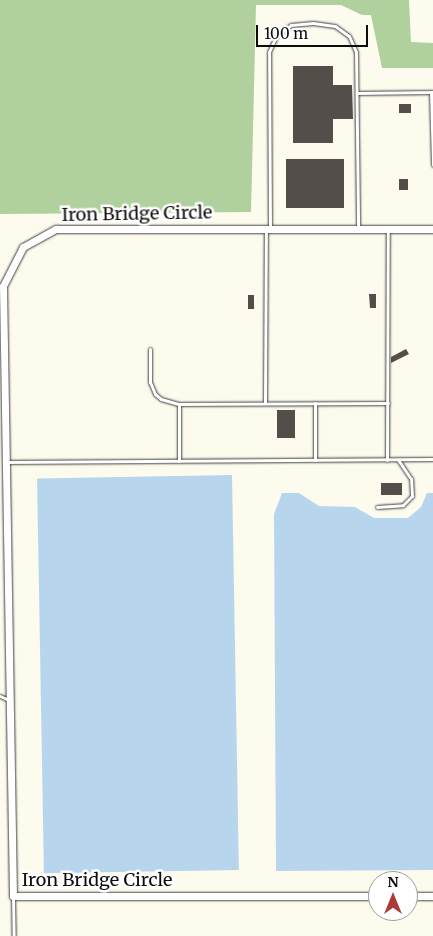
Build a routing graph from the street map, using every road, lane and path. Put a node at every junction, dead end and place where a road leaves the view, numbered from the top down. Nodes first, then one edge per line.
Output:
1 (432, 92) edge
2 (357, 93) junction
3 (433, 165) edge
4 (268, 227) junction
5 (358, 228) junction
6 (388, 228) junction
7 (433, 229) edge
8 (150, 349) dead end
9 (265, 403) junction
10 (315, 403) junction
11 (388, 403) junction
12 (180, 404) junction
13 (315, 460) junction
14 (387, 460) junction
15 (397, 460) junction
16 (433, 460) edge
17 (179, 461) junction
18 (7, 462) junction
19 (8, 500) junction
20 (0, 507) edge
21 (378, 507) dead end
22 (0, 696) edge
23 (10, 700) junction
24 (14, 896) junction
25 (368, 896) edge
26 (418, 896) edge
27 (433, 896) edge
28 (14, 936) edge

1 - 2 lane
1 - 3 lane
2 - 4 lane
2 - 5 lane
4 - 5 street, Iron Bridge Circle
4 - 9 lane
4 - 18 street, Iron Bridge Circle
5 - 6 street, Iron Bridge Circle
6 - 7 street, Iron Bridge Circle
6 - 11 lane
8 - 12 lane
9 - 10 lane
9 - 12 lane
10 - 11 lane
10 - 13 lane
11 - 14 lane
12 - 17 lane
13 - 14 lane
13 - 17 lane
14 - 15 lane
15 - 16 lane
15 - 21 lane
17 - 18 lane
18 - 19 street, Iron Bridge Circle
19 - 20 lane
19 - 23 street, Iron Bridge Circle
22 - 23 lane
23 - 24 street, Iron Bridge Circle
24 - 25 street, Iron Bridge Circle
24 - 28 lane
26 - 27 street

